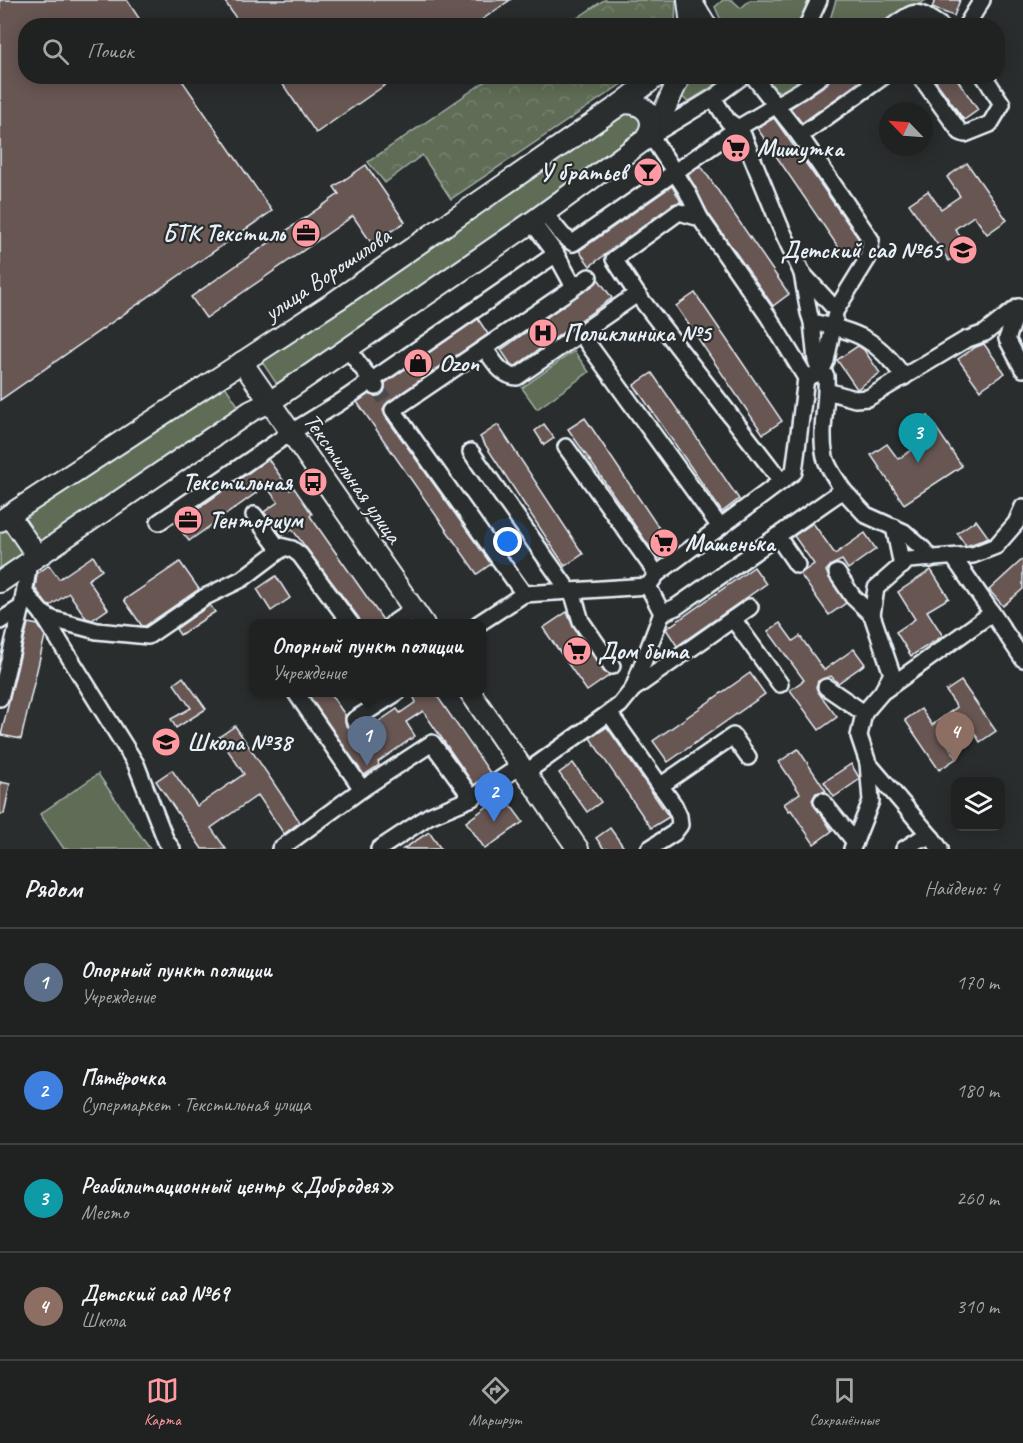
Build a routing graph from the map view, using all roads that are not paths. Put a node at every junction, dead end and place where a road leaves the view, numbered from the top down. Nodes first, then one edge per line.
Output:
1 (688, 0) edge
2 (693, 0) edge
3 (819, 0) edge
4 (982, 0) edge
5 (687, 18) edge
6 (690, 18) edge
7 (704, 18) edge
8 (811, 18) edge
9 (903, 18) edge
10 (927, 18) edge
11 (971, 18) edge
12 (648, 84) edge
13 (676, 84) edge
14 (732, 84) edge
15 (759, 84) edge
16 (809, 84) edge
17 (873, 84) edge
18 (926, 84) edge
19 (989, 84) edge
20 (713, 98) junction
21 (621, 104) junction
22 (776, 106) junction
23 (738, 128) junction
24 (800, 136) junction
25 (649, 137) junction
26 (674, 173) junction
27 (538, 218) junction
28 (700, 218) junction
29 (556, 254) junction
30 (802, 273) junction
31 (589, 277) dead end
32 (574, 287) junction
33 (637, 294) junction
34 (1021, 305) edge
35 (836, 310) junction
36 (812, 322) junction
37 (833, 326) junction
38 (581, 334) junction
39 (348, 349) junction
40 (485, 349) junction
41 (242, 362) junction
42 (1023, 369) edge
43 (813, 375) junction
44 (904, 376) junction
45 (374, 384) junction
46 (827, 391) junction
47 (270, 402) junction
48 (290, 433) junction
49 (566, 447) dead end
50 (471, 452) dead end
51 (781, 481) junction
52 (843, 490) junction
53 (1023, 507) edge
54 (254, 515) dead end
55 (5, 518) edge
56 (159, 522) dead end
57 (894, 526) junction
58 (720, 527) junction
59 (777, 536) junction
60 (283, 548) junction
61 (954, 558) junction
62 (33, 559) junction
63 (931, 559) junction
64 (798, 565) dead end
65 (902, 566) junction
66 (837, 573) dead end
67 (652, 580) junction
68 (0, 582) edge
69 (570, 591) junction
70 (524, 594) junction
71 (24, 600) junction
72 (750, 607) dead end
73 (41, 612) junction
74 (662, 613) junction
75 (992, 613) junction
76 (872, 615) junction
77 (418, 616) edge
78 (347, 619) edge
79 (486, 619) edge
80 (733, 620) junction
81 (0, 621) edge
82 (1023, 659) edge
83 (612, 666) dead end
84 (780, 684) dead end
85 (826, 687) dead end
86 (633, 688) junction
87 (882, 692) junction
88 (299, 697) edge
89 (391, 697) edge
90 (473, 697) edge
91 (0, 698) edge
92 (864, 713) junction
93 (609, 714) junction
94 (354, 720) dead end
95 (747, 757) dead end
96 (868, 763) junction
97 (523, 770) junction
98 (660, 786) junction
99 (362, 789) junction
100 (472, 798) junction
101 (822, 801) dead end
102 (399, 844) edge
103 (936, 844) edge
104 (853, 846) edge
105 (172, 849) edge
106 (280, 849) edge
107 (379, 849) edge
108 (578, 849) edge
109 (649, 849) edge
110 (904, 849) edge

1 - 5 main road
1 - 6 main road
2 - 7 street
3 - 8 street
4 - 11 street
9 - 10 street
12 - 21 main road, улица Ворошилова
13 - 25 main road
14 - 20 street
15 - 22 street
16 - 22 street
17 - 24 street
18 - 19 street
20 - 23 street
20 - 25 street
21 - 25 main road
21 - 41 main road, улица Ворошилова
22 - 23 street
22 - 24 street
23 - 26 street
23 - 30 street
24 - 35 street
25 - 26 street
25 - 27 main road
26 - 27 street
26 - 28 street
27 - 29 street
27 - 39 main road
28 - 33 street
28 - 43 street
29 - 32 street
29 - 45 street
30 - 35 street
30 - 36 street
31 - 32 street
32 - 40 street
33 - 38 street
33 - 51 street
34 - 42 street
34 - 44 street
35 - 37 street
36 - 37 street
36 - 43 street
37 - 43 street
37 - 44 street
38 - 40 street
38 - 58 street
39 - 45 street
39 - 47 main road
40 - 70 street
41 - 47 main road, Текстильная улица
41 - 55 main road, улица Ворошилова
43 - 46 street
43 - 51 street
44 - 46 street
45 - 48 street
46 - 52 street
47 - 48 main road, Текстильная улица
47 - 62 main road
48 - 56 street
48 - 77 main road, Текстильная улица
49 - 67 street
50 - 69 street
51 - 58 street
52 - 57 street
52 - 59 street
53 - 61 street
54 - 60 street
55 - 62 main road, улица Ворошилова
57 - 63 street
57 - 65 street
58 - 67 street
59 - 64 street
59 - 74 street
60 - 73 street
60 - 78 street
61 - 63 street
61 - 75 street
62 - 68 main road
62 - 71 street
63 - 65 street
65 - 76 street
66 - 76 street
67 - 69 street
67 - 74 street
69 - 70 street
69 - 83 street
70 - 79 street
71 - 73 street
71 - 81 street
71 - 91 street
72 - 80 street
73 - 105 street
74 - 86 street
75 - 82 street
75 - 87 street
76 - 87 street
80 - 84 street
80 - 86 street
85 - 92 street
86 - 93 street
87 - 92 street
88 - 99 street
89 - 94 street
90 - 97 main road
92 - 96 street
93 - 97 street
93 - 98 street
95 - 98 street
96 - 103 street
96 - 104 street
97 - 100 street
97 - 108 main road
98 - 109 street
99 - 100 street
99 - 106 street
100 - 102 street
101 - 104 street
102 - 107 street
103 - 110 street

